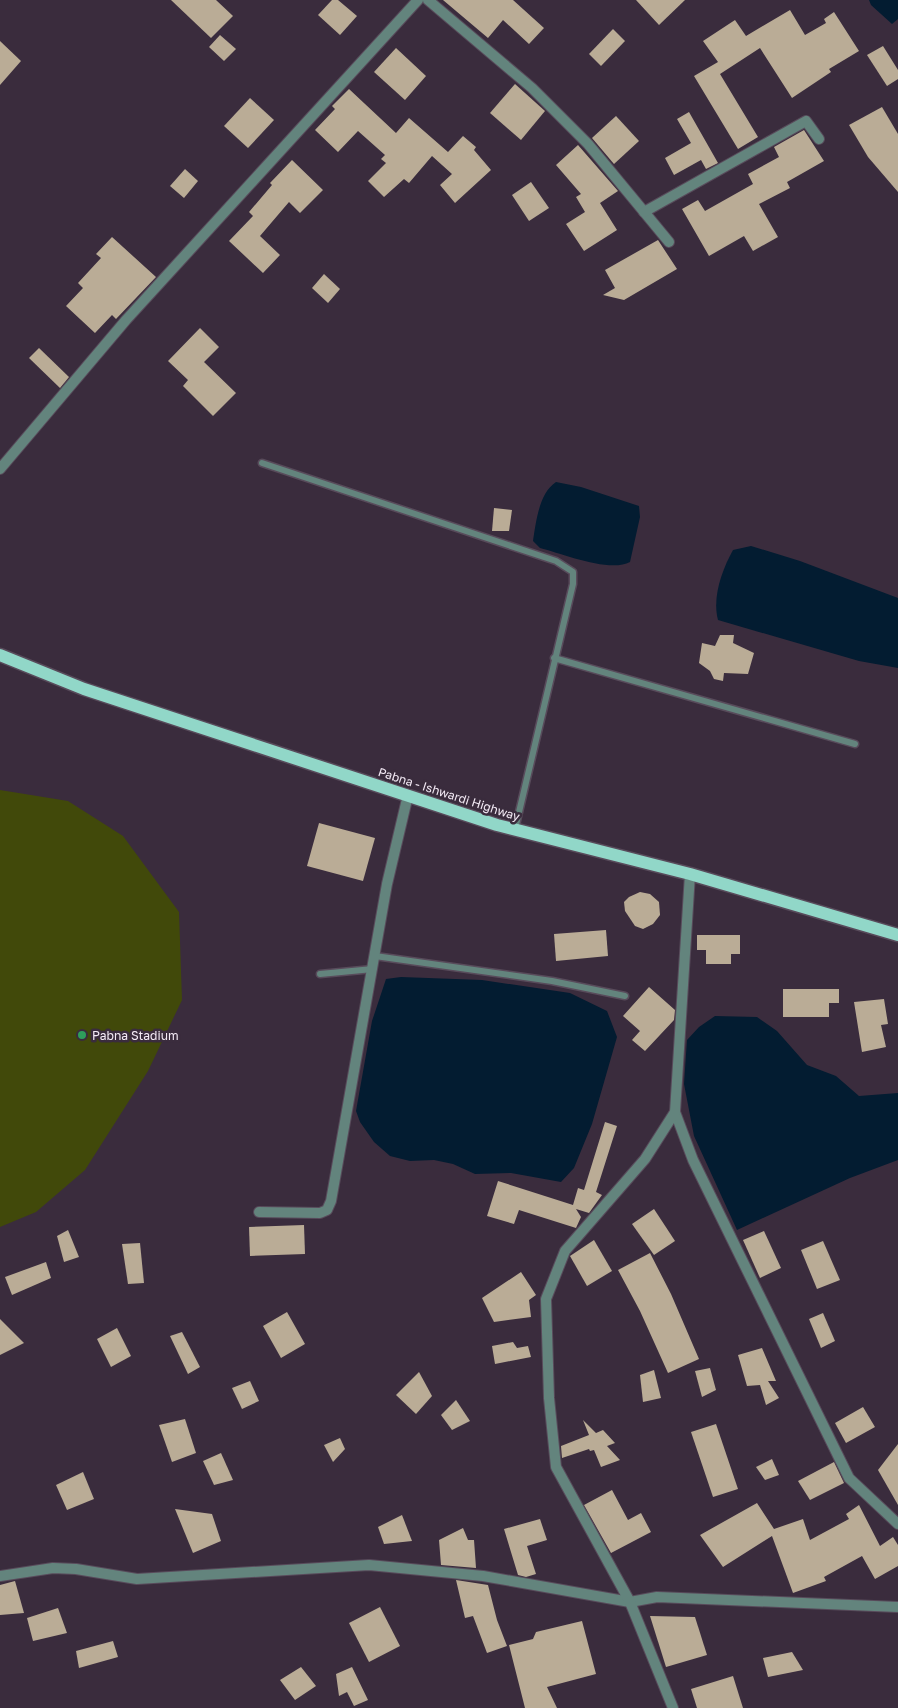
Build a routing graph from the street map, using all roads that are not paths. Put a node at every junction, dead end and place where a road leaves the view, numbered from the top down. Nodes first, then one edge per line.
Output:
1 (428, 0) edge
2 (414, 1) edge
3 (819, 139) dead end
4 (644, 212) junction
5 (669, 242) dead end
6 (262, 463) dead end
7 (0, 469) edge
8 (0, 655) edge
9 (554, 658) junction
10 (855, 744) dead end
11 (408, 795) junction
12 (515, 829) junction
13 (690, 874) junction
14 (898, 935) edge
15 (375, 956) junction
16 (373, 969) junction
17 (320, 974) dead end
18 (626, 996) dead end
19 (675, 1112) junction
20 (260, 1212) dead end
21 (898, 1524) edge
22 (0, 1576) edge
23 (630, 1602) junction
24 (898, 1607) edge
25 (673, 1708) edge

1 - 4 street
2 - 7 street
3 - 4 street
4 - 5 street
6 - 9 lane
8 - 11 main road, Pabna - Ishwardi Highway
9 - 10 lane
9 - 12 lane
11 - 12 main road, Pabna - Ishwardi Highway
11 - 15 street
12 - 13 main road, Pabna - Ishwardi Highway
13 - 14 main road, Pabna - Ishwardi Highway
13 - 19 street
15 - 16 street
15 - 18 lane
16 - 17 lane
16 - 20 street
19 - 21 street
19 - 23 street
22 - 23 street
23 - 24 street
23 - 25 street

